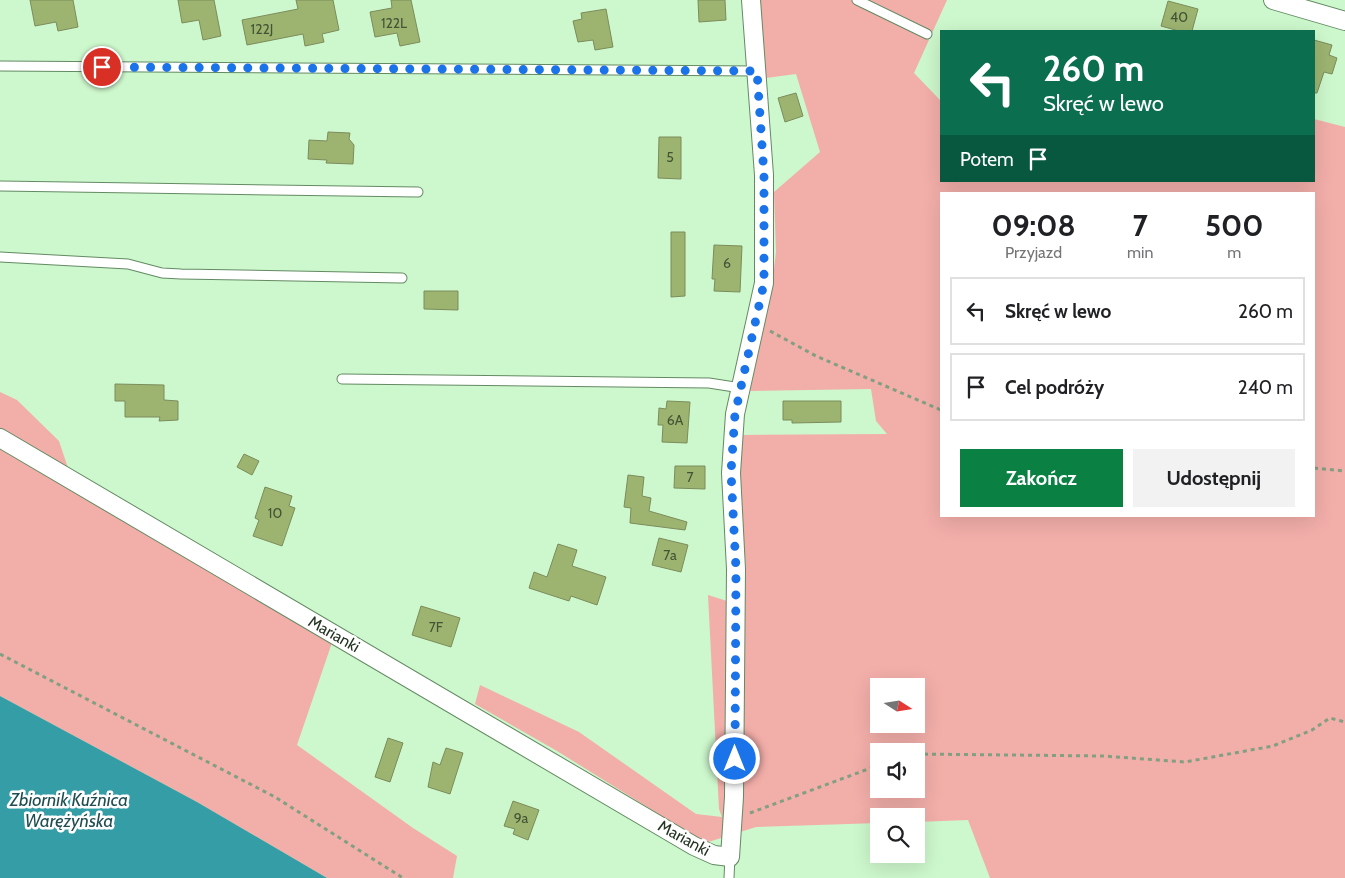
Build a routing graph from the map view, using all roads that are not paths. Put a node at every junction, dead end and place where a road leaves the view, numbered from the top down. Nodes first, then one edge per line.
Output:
1 (750, 0) edge
2 (857, 0) edge
3 (1273, 0) edge
4 (1345, 21) edge
5 (927, 34) dead end
6 (0, 66) edge
7 (757, 71) junction
8 (0, 186) edge
9 (418, 192) dead end
10 (0, 257) edge
11 (402, 278) dead end
12 (342, 379) dead end
13 (741, 388) junction
14 (0, 438) edge
15 (730, 857) junction
16 (729, 878) edge

1 - 7 street, Marianki
2 - 5 lane
3 - 4 street
6 - 7 lane
7 - 13 street, Marianki
8 - 9 lane
10 - 11 lane
12 - 13 lane
13 - 15 street, Marianki
14 - 15 street, Marianki
15 - 16 lane

